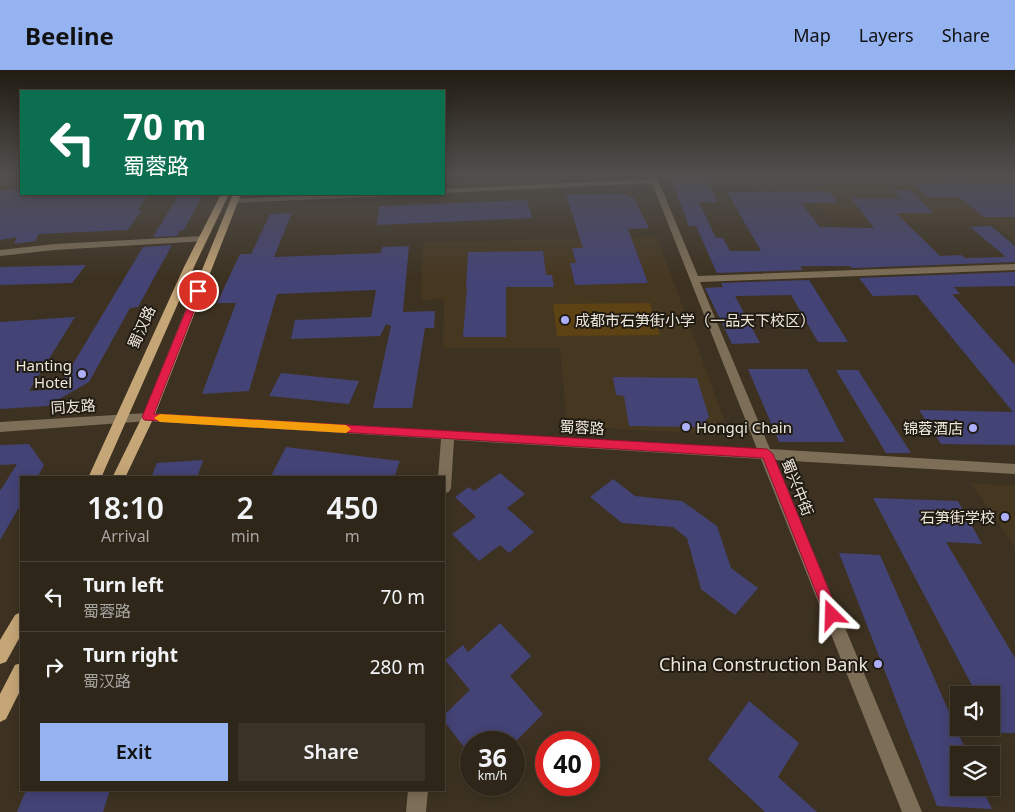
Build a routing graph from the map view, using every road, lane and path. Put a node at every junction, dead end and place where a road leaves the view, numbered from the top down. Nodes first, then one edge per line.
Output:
1 (217, 210) edge
2 (231, 210) edge
3 (666, 210) edge
4 (203, 239) junction
5 (0, 253) edge
6 (1015, 267) edge
7 (695, 279) junction
8 (148, 417) junction
9 (121, 419) junction
10 (0, 427) edge
11 (448, 436) junction
12 (767, 454) junction
13 (1015, 469) edge
14 (95, 476) edge
15 (119, 476) edge
16 (445, 476) edge
17 (20, 622) edge
18 (0, 656) edge
19 (20, 673) edge
20 (0, 713) edge
21 (418, 791) edge
22 (416, 812) edge
23 (912, 812) edge

1 - 4 main road, 蜀汉路
2 - 8 main road
3 - 7 street, 蜀兴中街
4 - 5 street
4 - 9 main road, 蜀汉路
6 - 7 street
7 - 12 street, 蜀兴中街
8 - 9 street, 同友路
8 - 11 street, 蜀蓉路
8 - 15 main road
9 - 10 street, 同友路
9 - 14 main road, 蜀汉路
11 - 12 street, 蜀蓉路
11 - 16 street
12 - 13 street, 蜀蓉路
12 - 23 street, 蜀兴中街
17 - 18 main road
19 - 20 main road
21 - 22 street

